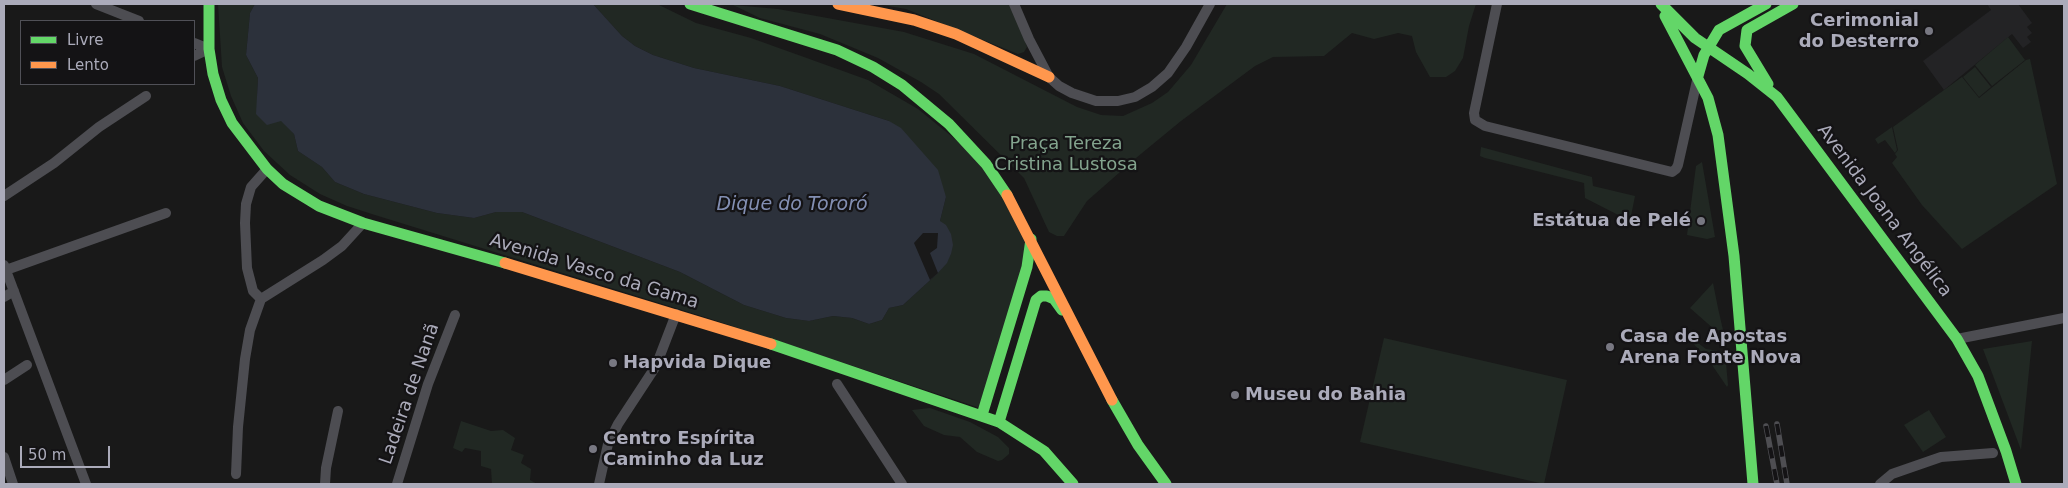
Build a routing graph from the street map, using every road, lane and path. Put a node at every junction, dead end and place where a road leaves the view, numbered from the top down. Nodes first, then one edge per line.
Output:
1 (96, 4) edge
2 (209, 4) edge
3 (690, 4) edge
4 (838, 4) edge
5 (1014, 4) edge
6 (1210, 4) edge
7 (1497, 4) edge
8 (1659, 4) edge
9 (1766, 4) edge
10 (1793, 4) edge
11 (136, 20) edge
12 (195, 43) edge
13 (1708, 47) junction
14 (209, 49) junction
15 (195, 56) edge
16 (1698, 76) junction
17 (1050, 77) junction
18 (146, 96) dead end
19 (1777, 97) junction
20 (267, 169) junction
21 (4, 196) edge
22 (166, 213) dead end
23 (363, 222) junction
24 (1030, 239) junction
25 (5, 268) edge
26 (14, 291) junction
27 (4, 297) edge
28 (261, 299) junction
29 (676, 314) junction
30 (455, 316) dead end
31 (2064, 318) edge
32 (1077, 330) junction
33 (1958, 339) junction
34 (27, 365) dead end
35 (4, 380) edge
36 (837, 384) dead end
37 (338, 411) dead end
38 (982, 415) junction
39 (999, 422) junction
40 (1992, 453) dead end
41 (4, 457) edge
42 (236, 474) dead end
43 (14, 484) edge
44 (86, 484) edge
45 (325, 484) edge
46 (397, 484) edge
47 (599, 484) edge
48 (902, 484) edge
49 (1073, 484) edge
50 (1166, 484) edge
51 (1753, 484) edge
52 (1880, 484) edge
53 (2016, 484) edge

1 - 11 street
2 - 14 main road, Avenida Vasco da Gama
3 - 24 main road
4 - 17 main road
5 - 17 street
6 - 17 street
7 - 16 street
8 - 13 main road, Avenida Joana Angélica
8 - 16 main road
9 - 13 main road
10 - 19 main road
12 - 14 street
13 - 16 main road
13 - 19 main road, Avenida Joana Angélica
14 - 15 street
14 - 20 main road, Avenida Vasco da Gama
16 - 51 main road
18 - 21 street
19 - 33 main road, Avenida Joana Angélica
20 - 23 main road, Avenida Vasco da Gama
20 - 28 street
22 - 25 street
23 - 28 street
23 - 29 main road, Avenida Vasco da Gama
24 - 32 main road
24 - 38 main road
25 - 26 street
26 - 27 street
26 - 44 street
28 - 42 street
29 - 38 main road, Avenida Vasco da Gama
29 - 47 street
30 - 46 street, Ladeira de Nanã
31 - 33 street
32 - 39 main road
32 - 50 main road
33 - 53 main road, Avenida Joana Angélica
34 - 35 street
36 - 48 street
37 - 45 street
38 - 39 main road, Avenida Vasco da Gama
39 - 49 main road, Avenida Vasco da Gama
40 - 52 street
41 - 43 street

